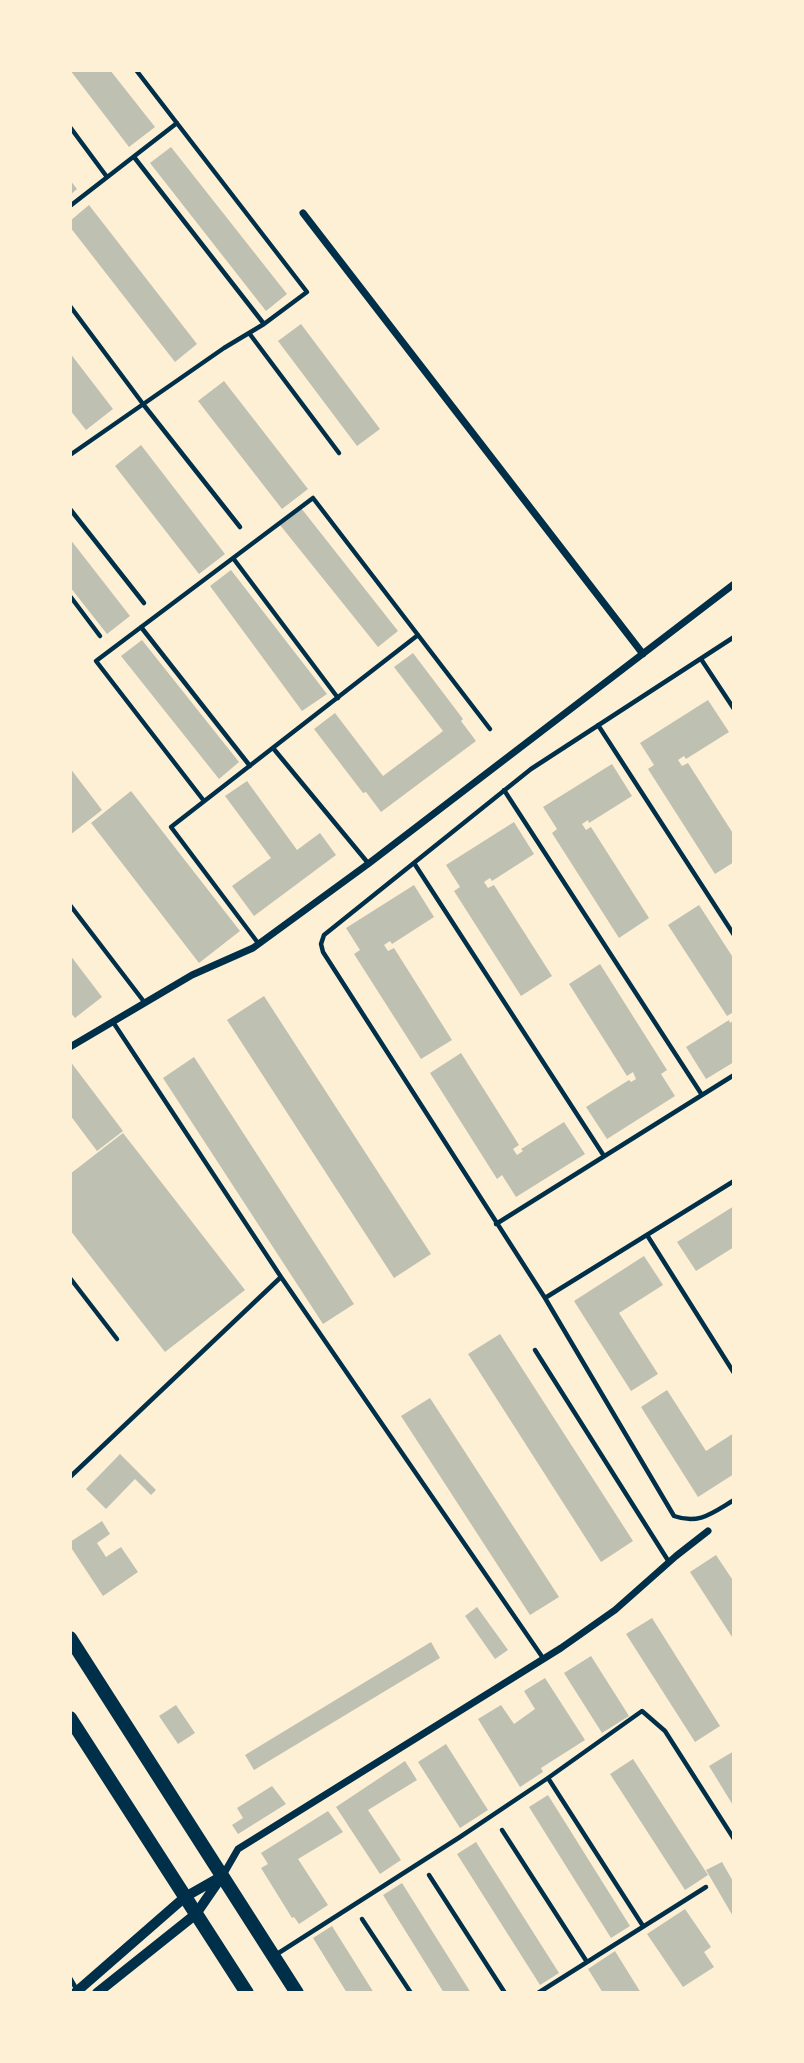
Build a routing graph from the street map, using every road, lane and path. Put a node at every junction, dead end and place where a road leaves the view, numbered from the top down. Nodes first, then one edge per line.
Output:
1 (136, 70) edge
2 (177, 123) junction
3 (70, 127) edge
4 (134, 157) junction
5 (107, 177) junction
6 (70, 206) edge
7 (303, 213) dead end
8 (70, 306) edge
9 (264, 324) junction
10 (249, 333) junction
11 (143, 404) junction
12 (339, 453) dead end
13 (70, 455) edge
14 (70, 509) edge
15 (240, 527) dead end
16 (233, 558) junction
17 (734, 584) edge
18 (70, 596) edge
19 (144, 603) dead end
20 (141, 626) junction
21 (418, 635) junction
22 (100, 636) dead end
23 (734, 638) edge
24 (643, 654) junction
25 (701, 659) junction
26 (338, 698) junction
27 (734, 709) edge
28 (598, 725) junction
29 (490, 729) dead end
30 (273, 748) junction
31 (250, 766) junction
32 (505, 790) junction
33 (204, 802) junction
34 (414, 863) junction
35 (368, 864) junction
36 (70, 905) edge
37 (734, 935) edge
38 (258, 943) junction
39 (145, 1003) junction
40 (113, 1022) junction
41 (70, 1047) edge
42 (734, 1075) edge
43 (702, 1095) junction
44 (604, 1156) junction
45 (734, 1181) edge
46 (496, 1224) junction
47 (648, 1235) junction
48 (281, 1277) junction
49 (70, 1278) edge
50 (545, 1298) junction
51 (117, 1339) dead end
52 (535, 1350) dead end
53 (734, 1373) edge
54 (70, 1477) edge
55 (734, 1500) edge
56 (708, 1531) dead end
57 (668, 1562) junction
58 (70, 1638) edge
59 (543, 1658) junction
60 (70, 1718) edge
61 (548, 1778) junction
62 (502, 1830) dead end
63 (734, 1839) edge
64 (429, 1875) dead end
65 (222, 1876) junction
66 (705, 1887) dead end
67 (185, 1897) junction
68 (196, 1914) junction
69 (362, 1919) dead end
70 (643, 1926) junction
71 (273, 1956) junction
72 (587, 1962) junction
73 (70, 1978) edge
74 (77, 1992) edge
75 (97, 1993) edge
76 (247, 1993) edge
77 (298, 1993) edge
78 (411, 1993) edge
79 (505, 1993) edge
80 (538, 1993) edge

1 - 2 lane
2 - 4 lane
2 - 9 lane
3 - 5 lane
4 - 5 lane
4 - 9 lane
5 - 6 lane
7 - 24 street
8 - 11 lane
9 - 10 lane
10 - 11 lane
10 - 12 lane
11 - 13 lane
11 - 15 lane
14 - 19 lane
16 - 20 lane
16 - 21 lane
16 - 26 lane
17 - 24 street
18 - 22 lane
20 - 31 lane
20 - 33 lane
21 - 26 lane
21 - 29 lane
23 - 25 lane
24 - 35 street
25 - 27 lane
25 - 28 lane
26 - 30 lane
28 - 32 lane
28 - 37 lane
30 - 31 lane
30 - 35 lane
31 - 33 lane
32 - 34 lane
32 - 43 lane
33 - 38 lane
34 - 44 lane
34 - 46 lane
35 - 38 street
36 - 39 lane
38 - 39 street
39 - 40 street
40 - 41 street
40 - 48 lane
42 - 43 lane
43 - 44 lane
44 - 46 lane
45 - 47 lane
46 - 50 lane
47 - 50 lane
47 - 53 lane
48 - 54 lane
48 - 59 lane
49 - 51 lane
50 - 55 lane
52 - 57 lane
56 - 57 street
57 - 59 street
58 - 65 main road
59 - 65 street
60 - 67 main road
61 - 63 lane
61 - 70 lane
61 - 71 lane
62 - 72 lane
64 - 79 lane
65 - 67 street
65 - 68 street
65 - 71 main road
66 - 70 lane
67 - 68 main road
67 - 74 street
68 - 75 street
68 - 76 main road
69 - 78 lane
70 - 72 lane
71 - 77 main road
72 - 80 lane
73 - 74 lane

